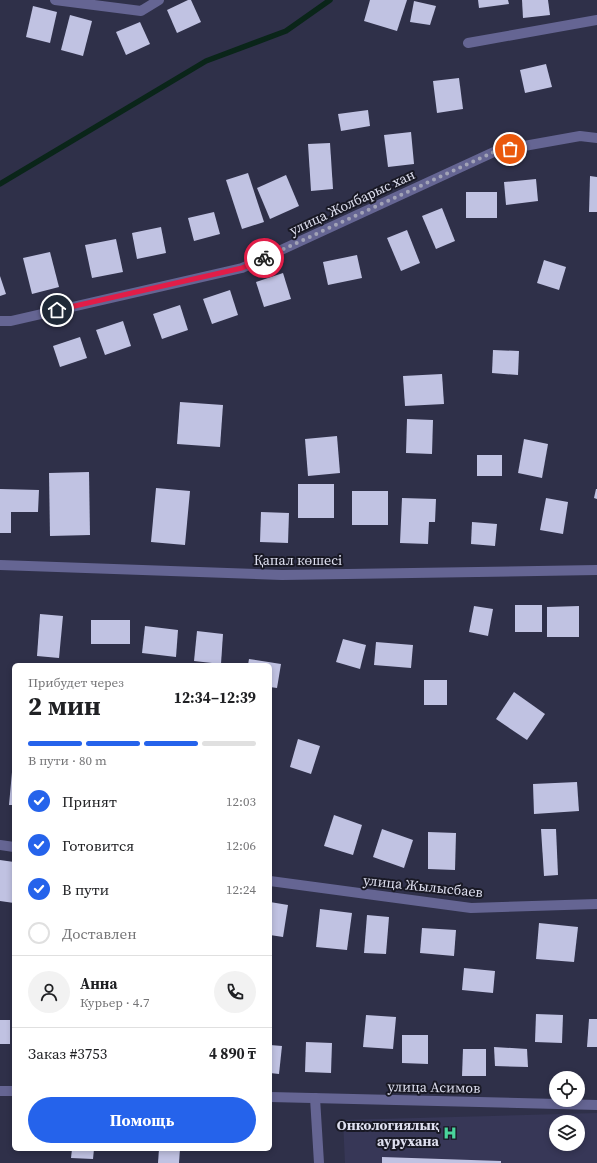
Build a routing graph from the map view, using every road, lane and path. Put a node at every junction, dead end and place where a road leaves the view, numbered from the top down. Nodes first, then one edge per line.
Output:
1 (55, 0) edge
2 (159, 0) edge
3 (597, 20) edge
4 (468, 43) dead end
5 (597, 138) edge
6 (0, 321) edge
7 (0, 565) edge
8 (597, 570) edge
9 (0, 845) edge
10 (12, 847) edge
11 (272, 881) edge
12 (597, 904) edge
13 (0, 1091) edge
14 (12, 1091) edge
15 (272, 1097) edge
16 (315, 1098) junction
17 (597, 1105) edge
18 (319, 1163) edge

1 - 2 street
3 - 4 street
5 - 6 street, улица Жолбарыс хан
7 - 8 street, Қапал көшесі
9 - 10 street
11 - 12 street, улица Жылысбаев
13 - 14 street
15 - 16 street, улица Асимов
16 - 17 street, улица Асимов
16 - 18 street

